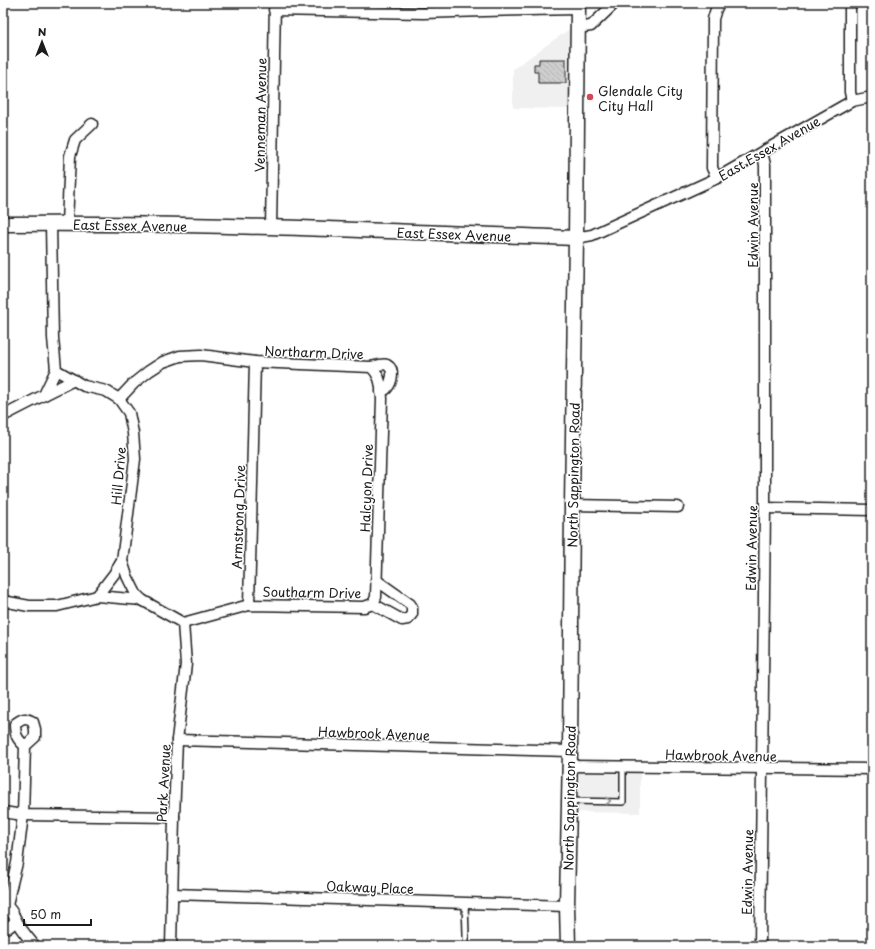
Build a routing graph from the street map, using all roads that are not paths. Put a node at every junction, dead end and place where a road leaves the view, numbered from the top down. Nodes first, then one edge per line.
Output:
1 (615, 3) edge
2 (720, 3) edge
3 (850, 3) edge
4 (578, 6) edge
5 (274, 7) edge
6 (577, 28) junction
7 (872, 97) edge
8 (852, 101) junction
9 (92, 124) dead end
10 (762, 152) junction
11 (717, 178) junction
12 (67, 223) junction
13 (3, 224) edge
14 (51, 224) junction
15 (271, 227) junction
16 (576, 238) junction
17 (255, 362) junction
18 (56, 370) junction
19 (374, 370) junction
20 (74, 380) junction
21 (381, 392) junction
22 (44, 395) junction
23 (119, 399) junction
24 (3, 416) edge
25 (572, 506) junction
26 (678, 506) dead end
27 (765, 508) junction
28 (872, 510) edge
29 (122, 561) junction
30 (376, 580) junction
31 (97, 596) junction
32 (3, 600) edge
33 (142, 600) junction
34 (373, 604) junction
35 (249, 605) junction
36 (183, 622) junction
37 (177, 740) junction
38 (25, 746) dead end
39 (570, 752) junction
40 (570, 766) junction
41 (623, 766) junction
42 (762, 768) junction
43 (872, 769) edge
44 (569, 801) junction
45 (3, 812) edge
46 (23, 815) junction
47 (174, 817) junction
48 (172, 894) junction
49 (465, 903) junction
50 (5, 906) edge
51 (567, 906) junction
52 (16, 921) junction
53 (3, 928) edge
54 (35, 946) edge
55 (171, 946) edge
56 (466, 946) edge
57 (568, 946) edge
58 (760, 946) edge

1 - 6 street
2 - 11 street
3 - 8 street
4 - 5 street
4 - 6 street, North Sappington Road
5 - 15 street, Venneman Avenue
6 - 16 street, North Sappington Road
7 - 8 street, East Essex Avenue
8 - 10 street, East Essex Avenue
9 - 12 street
10 - 11 street, East Essex Avenue
10 - 27 street, Edwin Avenue
11 - 16 street, East Essex Avenue
12 - 14 street, East Essex Avenue
12 - 15 street, East Essex Avenue
13 - 14 street, East Essex Avenue
14 - 18 street
15 - 16 street, East Essex Avenue
16 - 25 street, North Sappington Road
17 - 19 street, Northarm Drive
17 - 23 street, Northarm Drive
17 - 35 street, Armstrong Drive
18 - 20 street
18 - 22 street
19 - 21 street, Halcyon Drive
19 - 21 street, Northarm Drive
20 - 22 street
20 - 23 street
21 - 30 street, Halcyon Drive
22 - 24 street
23 - 29 street, Hill Drive
25 - 26 street
25 - 39 street, North Sappington Road
27 - 28 street
27 - 42 street, Edwin Avenue
29 - 31 street, Hill Drive
29 - 33 street, Hill Drive
30 - 34 street, Halcyon Drive
30 - 34 street, Southarm Drive
31 - 32 street, Hill Drive
31 - 33 street, Hill Drive
33 - 36 street, Hill Drive
34 - 35 street, Southarm Drive
35 - 36 street
36 - 37 street, Park Avenue
37 - 39 street, Hawbrook Avenue
37 - 47 street, Park Avenue
38 - 46 street
39 - 40 street, North Sappington Road
40 - 41 street, Hawbrook Avenue
40 - 44 street, North Sappington Road
41 - 42 street, Hawbrook Avenue
44 -> 41 lane
42 - 43 street, Hawbrook Avenue
42 - 58 street, Edwin Avenue
44 - 51 street, North Sappington Road
45 - 46 street
46 - 47 street
46 - 50 street
47 - 48 street, Park Avenue
48 - 49 street, Oakway Place
48 - 55 street, Park Avenue
49 - 51 street, Oakway Place
49 - 56 lane
50 - 52 street
51 - 57 street, North Sappington Road
52 - 53 street
52 - 54 street

